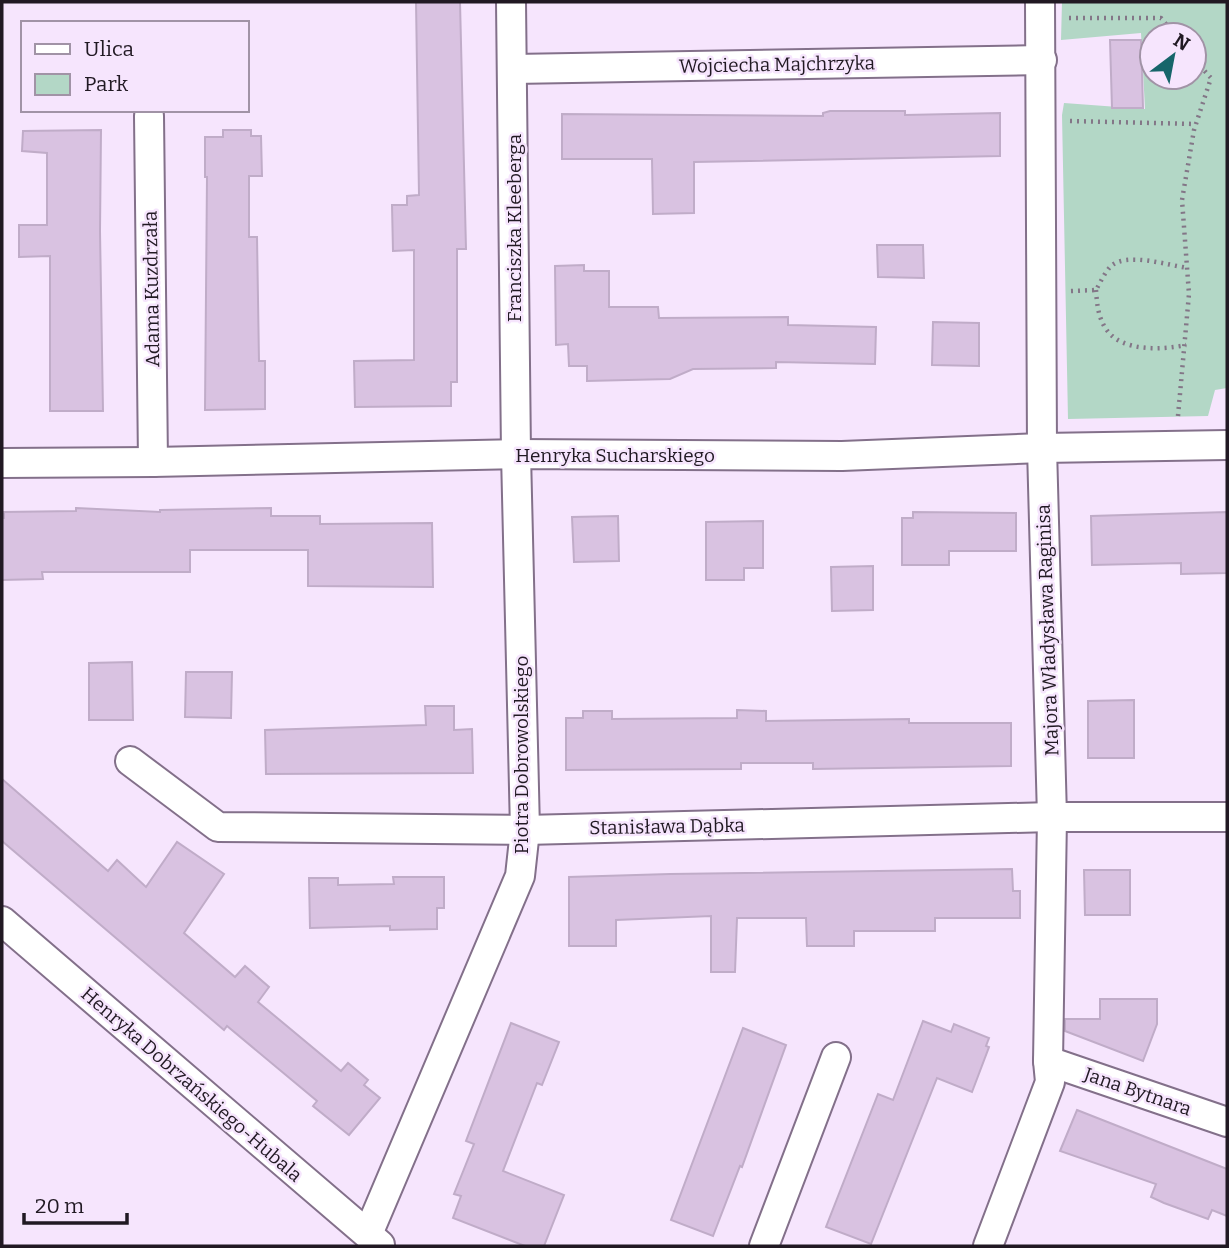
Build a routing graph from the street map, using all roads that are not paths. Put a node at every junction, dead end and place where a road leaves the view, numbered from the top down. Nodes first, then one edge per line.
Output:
1 (511, 2) edge
2 (1040, 2) edge
3 (1042, 60) junction
4 (513, 69) junction
5 (149, 116) dead end
6 (1227, 445) edge
7 (1042, 448) junction
8 (516, 454) junction
9 (153, 462) junction
10 (2, 463) edge
11 (130, 761) dead end
12 (1052, 817) junction
13 (1227, 817) edge
14 (525, 830) junction
15 (2, 921) edge
16 (836, 1057) dead end
17 (1048, 1060) junction
18 (1227, 1122) edge
19 (375, 1240) edge
20 (764, 1246) edge
21 (988, 1246) edge

1 - 4 street, Franciszka Kleeberga
2 - 3 street, Majora Władysława Raginisa
3 - 4 street, Wojciecha Majchrzyka
3 - 7 street, Majora Władysława Raginisa
4 - 8 street, Franciszka Kleeberga
5 - 9 street, Adama Kuzdrzała
6 - 7 street, Henryka Sucharskiego
7 - 8 street, Henryka Sucharskiego
7 - 12 street, Majora Władysława Raginisa
8 - 9 street, Henryka Sucharskiego
8 - 14 street, Piotra Dobrowolskiego
9 - 10 street, Henryka Sucharskiego
11 - 14 street, Stanisława Dąbka
12 - 13 street, Stanisława Dąbka
12 - 14 street, Stanisława Dąbka
12 - 17 street, Majora Władysława Raginisa
14 - 19 street, Piotra Dobrowolskiego
15 - 19 street, Henryka Dobrzańskiego-Hubala
16 - 20 street
17 - 18 street, Jana Bytnara
17 - 21 street, Majora Władysława Raginisa

